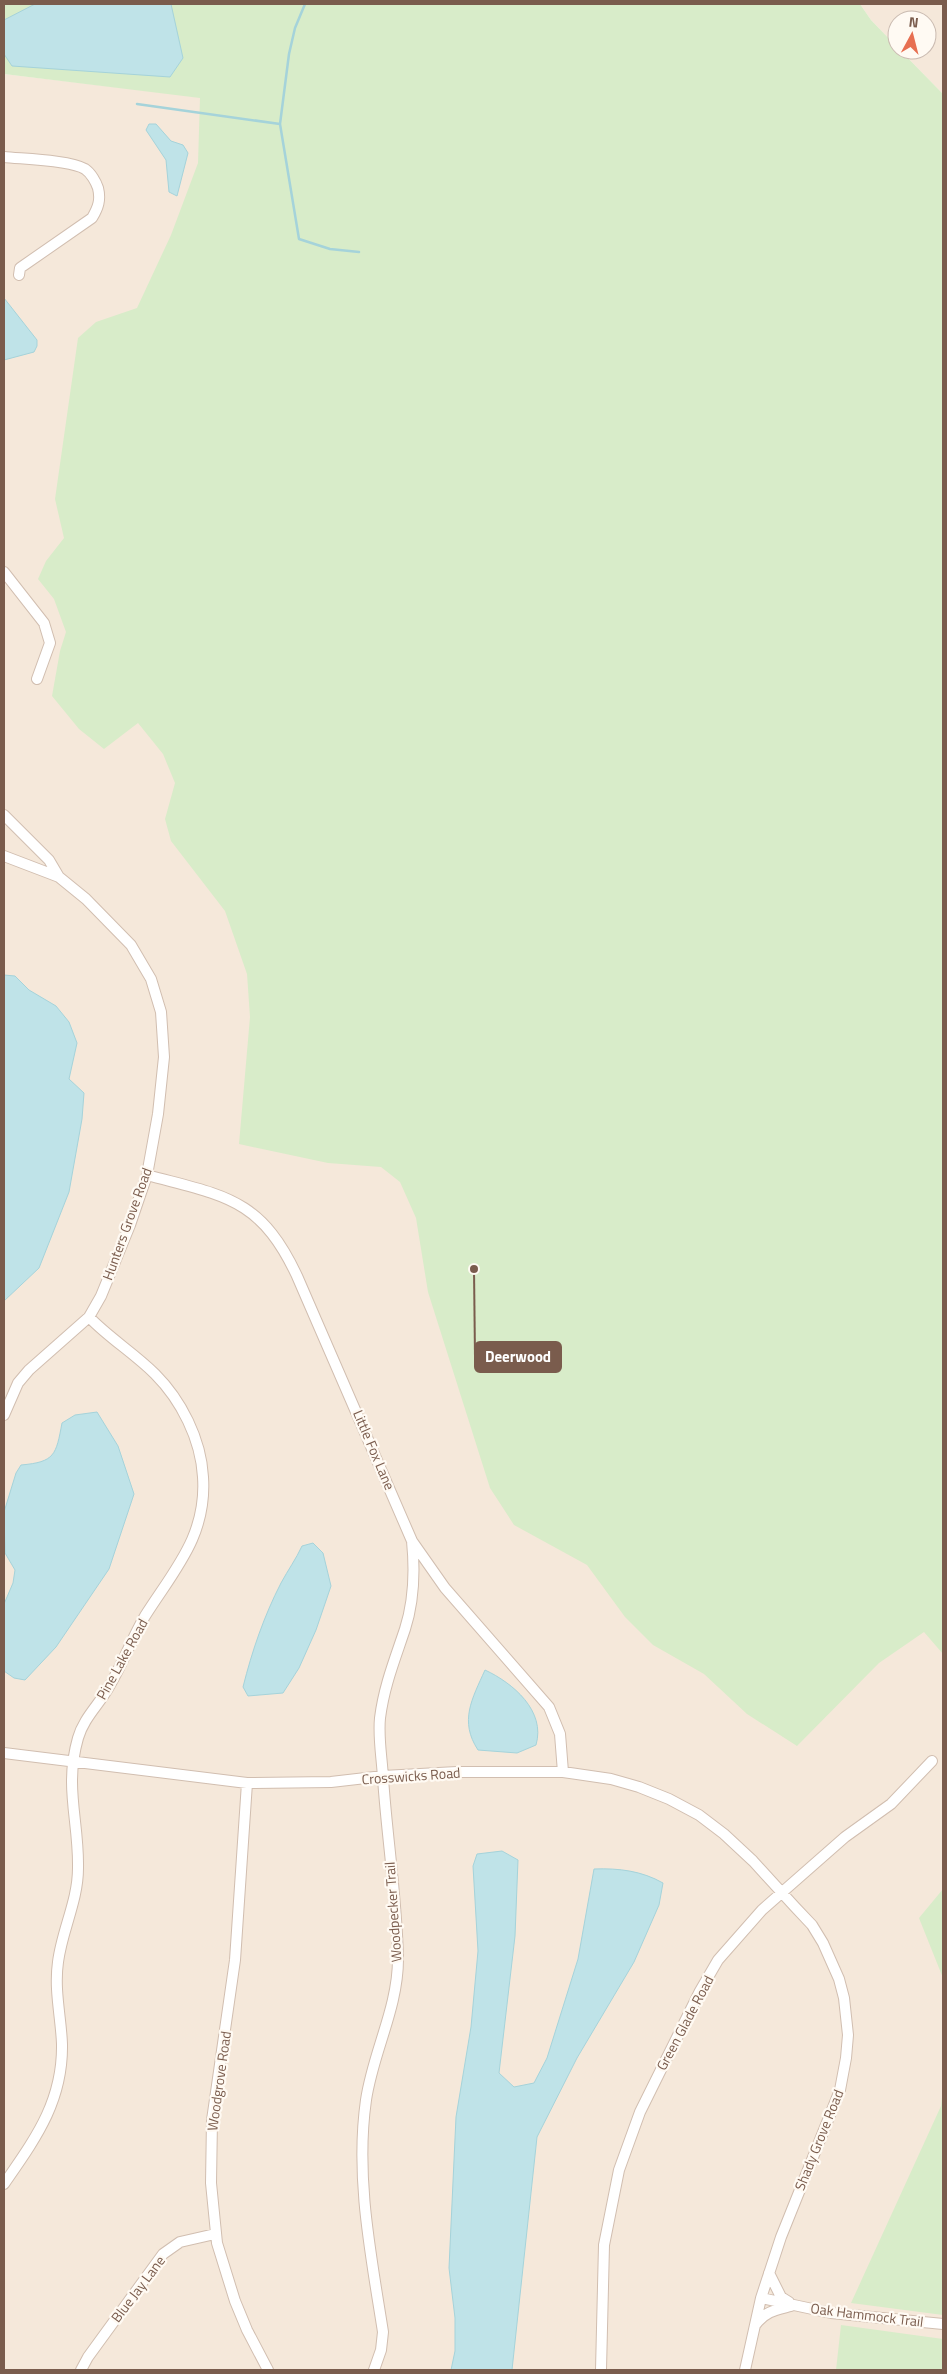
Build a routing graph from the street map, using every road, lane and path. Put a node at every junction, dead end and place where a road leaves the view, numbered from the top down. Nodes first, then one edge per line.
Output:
1 (4, 157) edge
2 (19, 275) dead end
3 (4, 572) edge
4 (37, 679) dead end
5 (4, 815) edge
6 (4, 856) edge
7 (59, 877) junction
8 (147, 1175) junction
9 (89, 1318) junction
10 (4, 1415) edge
11 (412, 1541) junction
12 (4, 1753) edge
13 (932, 1761) dead end
14 (74, 1762) junction
15 (563, 1772) junction
16 (383, 1776) junction
17 (247, 1782) junction
18 (781, 1892) junction
19 (4, 2184) edge
20 (215, 2234) junction
21 (769, 2273) junction
22 (761, 2298) junction
23 (794, 2305) junction
24 (943, 2324) edge
25 (754, 2327) junction
26 (81, 2370) edge
27 (268, 2370) edge
28 (374, 2370) edge
29 (600, 2370) edge
30 (745, 2370) edge

1 - 2 street
3 - 4 street
5 - 7 street, Hunters Grove Road
6 - 7 street
7 - 8 street, Hunters Grove Road
8 - 9 street, Hunters Grove Road
8 - 11 street, Little Fox Lane
9 - 10 street, Hunters Grove Road
9 - 14 street, Pine Lake Road
11 - 15 street, Little Fox Lane
11 - 16 street, Woodpecker Trail
12 - 14 street, Crosswicks Road
13 - 18 street, Green Glade Road
14 - 17 street, Crosswicks Road
14 - 19 street, Pine Lake Road
15 - 16 street, Crosswicks Road
15 - 18 street, Crosswicks Road
16 - 17 street, Crosswicks Road
16 - 28 street, Woodpecker Trail
17 - 20 street, Woodgrove Road
18 - 21 street, Shady Grove Road
18 - 29 street, Green Glade Road
20 - 26 street, Blue Jay Lane
20 - 27 street, Woodgrove Road
21 - 22 street, Shady Grove Road
21 - 23 street
22 - 23 street, Oak Hammock Trail
22 - 25 street, Shady Grove Road
23 - 24 street, Oak Hammock Trail
23 - 25 street
25 - 30 street, Shady Grove Road

